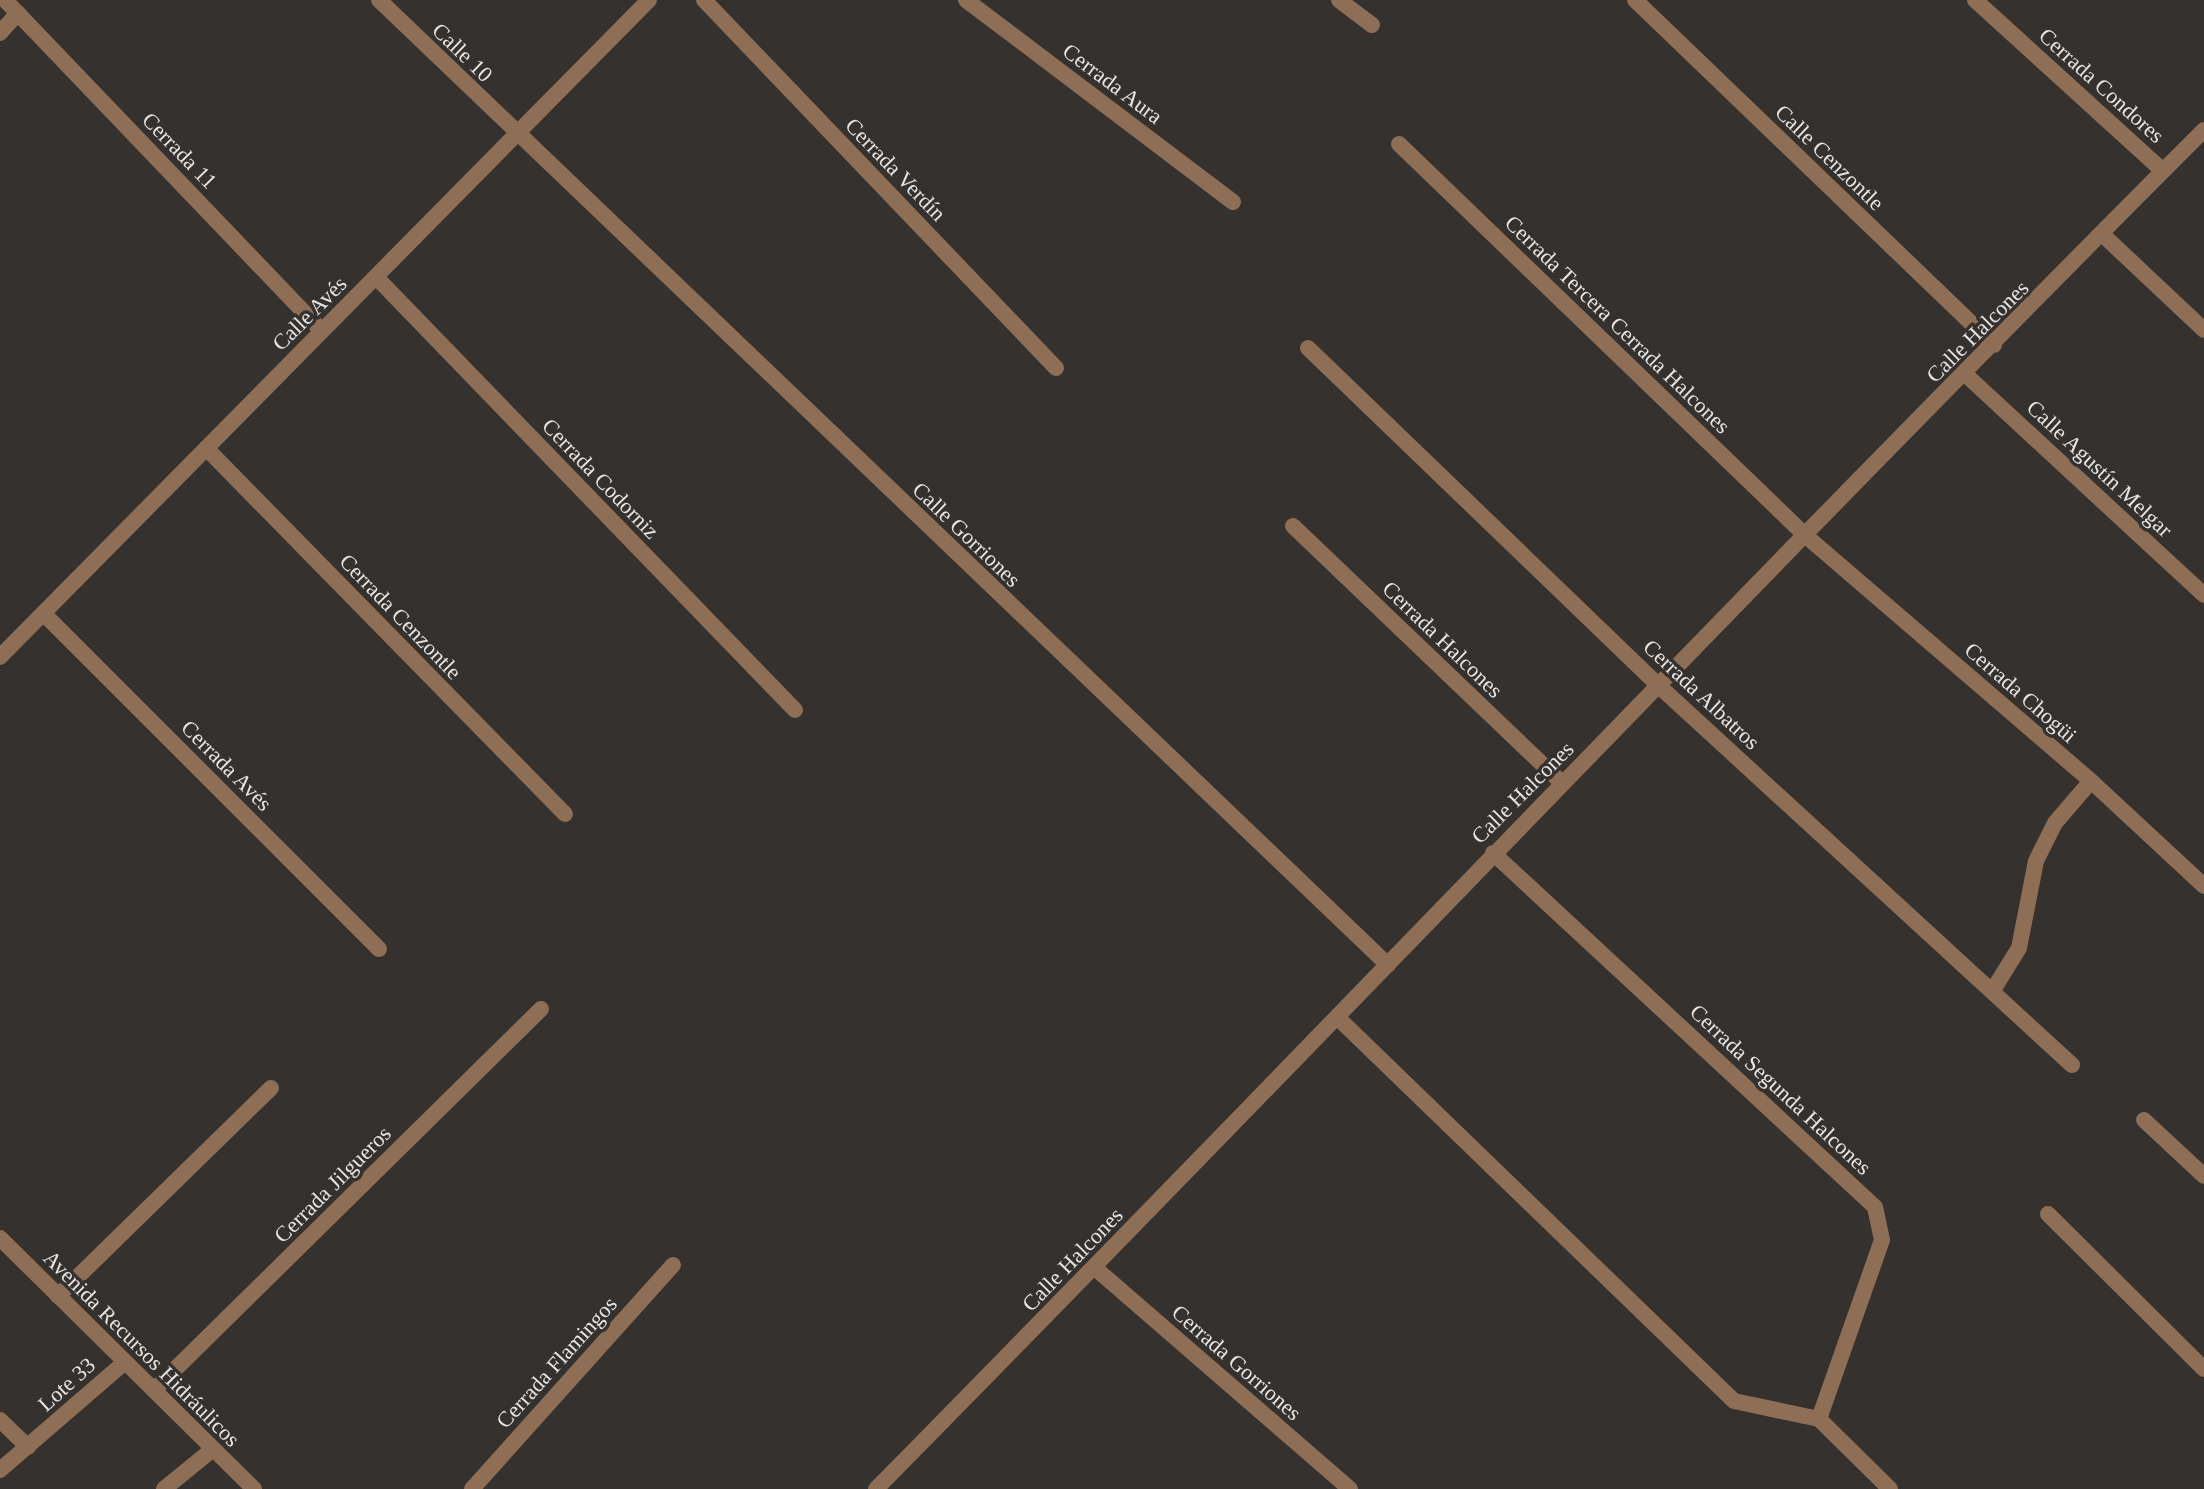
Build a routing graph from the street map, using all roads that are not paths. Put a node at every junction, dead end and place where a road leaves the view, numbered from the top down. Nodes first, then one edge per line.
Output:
1 (5, 0) edge
2 (379, 0) edge
3 (649, 0) edge
4 (704, 0) edge
5 (966, 0) edge
6 (1339, 0) edge
7 (1635, 0) edge
8 (1975, 0) edge
9 (18, 13) junction
10 (1372, 25) dead end
11 (0, 33) edge
12 (2204, 130) edge
13 (516, 134) junction
14 (1399, 144) dead end
15 (2163, 171) junction
16 (1233, 202) dead end
17 (2102, 234) junction
18 (376, 277) junction
19 (2204, 330) edge
20 (322, 331) junction
21 (1994, 345) junction
22 (1308, 348) dead end
23 (1056, 368) dead end
24 (1965, 374) junction
25 (206, 448) junction
26 (1293, 526) dead end
27 (1806, 536) junction
28 (2204, 595) edge
29 (43, 613) junction
30 (0, 657) edge
31 (1659, 686) junction
32 (795, 710) dead end
33 (2091, 781) junction
34 (1562, 783) junction
35 (565, 814) dead end
36 (1493, 853) junction
37 (2204, 886) edge
38 (379, 949) dead end
39 (1388, 965) junction
40 (1993, 990) junction
41 (541, 1009) dead end
42 (1337, 1017) junction
43 (2072, 1065) dead end
44 (271, 1088) dead end
45 (2144, 1120) dead end
46 (2204, 1176) edge
47 (2048, 1214) dead end
48 (0, 1238) edge
49 (673, 1265) dead end
50 (1095, 1268) junction
51 (58, 1296) junction
52 (125, 1362) junction
53 (2204, 1369) edge
54 (154, 1390) junction
55 (1819, 1419) junction
56 (0, 1420) edge
57 (28, 1447) junction
58 (213, 1449) junction
59 (0, 1470) edge
60 (164, 1489) edge
61 (254, 1489) edge
62 (472, 1489) edge
63 (876, 1489) edge
64 (1350, 1489) edge
65 (1890, 1489) edge

1 - 9 street, Cerrada 11
2 - 13 street, Calle 10
3 - 13 street, Calle Avés
4 - 23 street, Cerrada Verdín
5 - 16 street, Cerrada Aura
6 - 10 street
7 - 21 street, Calle Cenzontle
8 - 15 street, Cerrada Condores
9 - 11 street
9 - 20 street, Cerrada 11
12 - 15 street, Calle Halcones
13 - 18 street, Calle Avés
13 - 39 street, Calle Gorriones
14 - 27 street, Cerrada Tercera Cerrada Halcones
15 - 17 street, Calle Halcones
17 - 19 street
17 - 21 street, Calle Halcones
18 - 20 street, Calle Avés
18 - 32 street, Cerrada Codorniz
20 - 25 street, Calle Avés
21 - 24 street, Calle Halcones
22 - 31 street, Cerrada Albatros
24 - 27 street, Calle Halcones
24 - 28 street, Calle Agustín Melgar
25 - 29 street, Calle Avés
25 - 35 street, Cerrada Cenzontle
26 - 34 street, Cerrada Halcones
27 - 31 street, Calle Halcones
27 - 33 street, Cerrada Chogüi
29 - 30 street, Calle Avés
29 - 38 street, Cerrada Avés
31 - 34 street, Calle Halcones
31 - 40 street, Cerrada Albatros
33 - 37 street, Cerrada Chogüi
33 - 40 street
34 - 36 street, Calle Halcones
36 - 39 street, Calle Halcones
36 - 55 street, Cerrada Segunda Halcones
39 - 42 street, Calle Halcones
40 - 43 street, Cerrada Albatros
41 - 54 street, Cerrada Jilgueros
42 - 50 street, Calle Halcones
42 - 55 street
44 - 51 street
45 - 46 street
47 - 53 street
48 - 51 street, Avenida Recursos Hidráulicos
49 - 62 street, Cerrada Flamingos
50 - 63 street, Calle Halcones
50 - 64 street, Cerrada Gorriones
51 - 52 street, Avenida Recursos Hidráulicos
52 - 54 street, Avenida Recursos Hidráulicos
52 - 57 street, Lote 33
54 - 58 street, Avenida Recursos Hidráulicos
55 - 65 street
56 - 57 street
57 - 59 street, Lote 33
58 - 60 street
58 - 61 street, Avenida Recursos Hidráulicos

